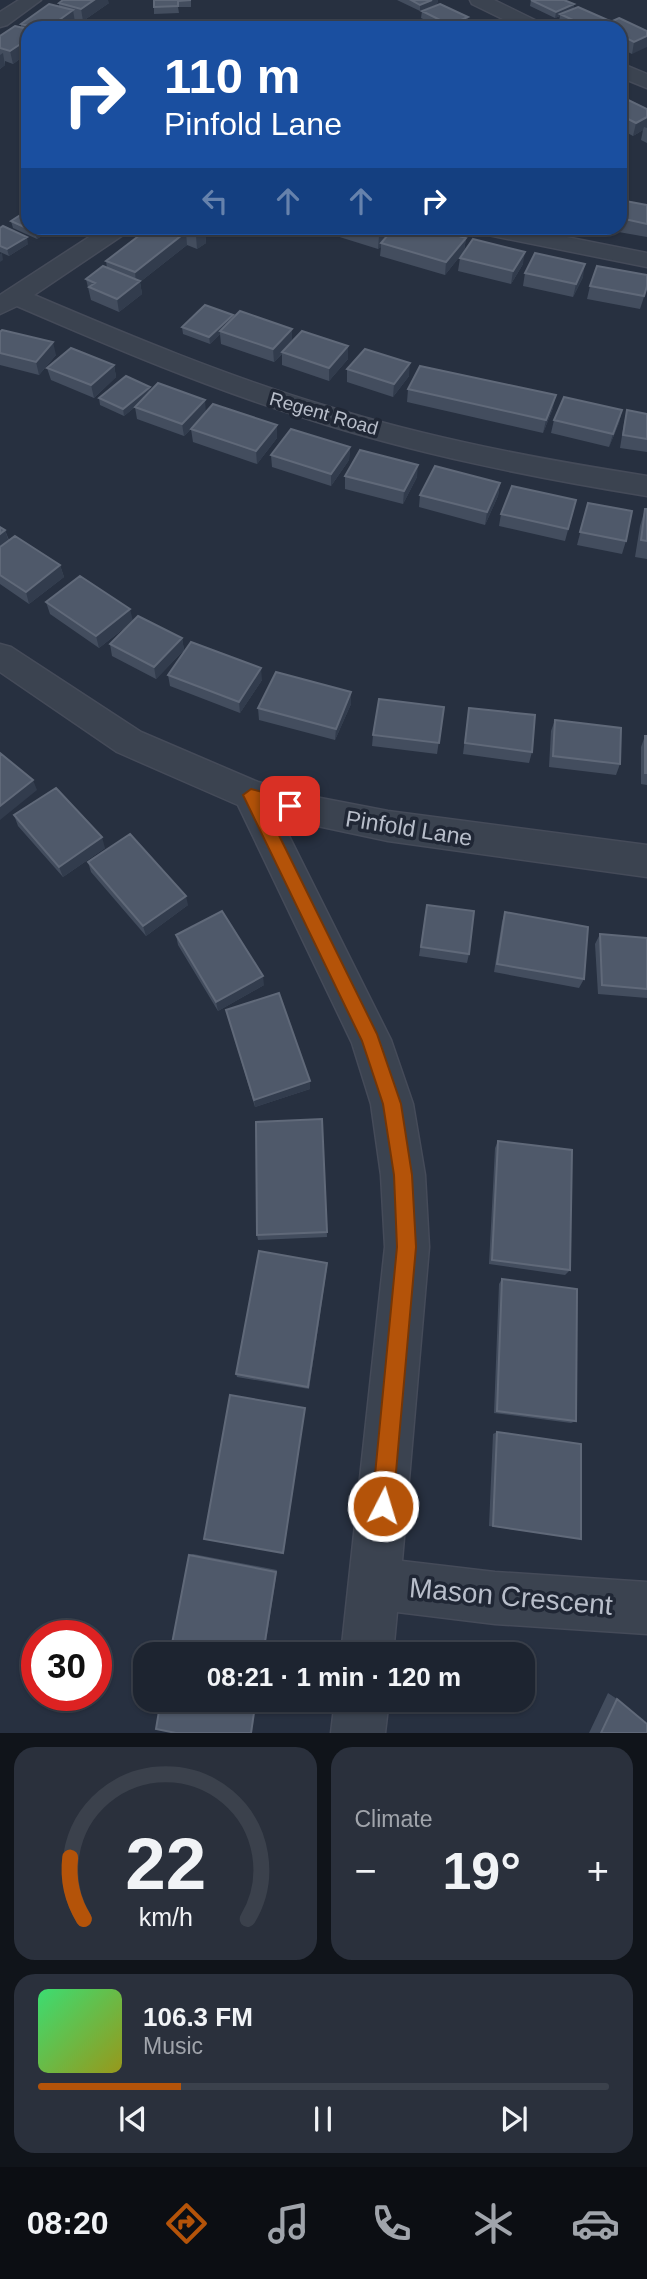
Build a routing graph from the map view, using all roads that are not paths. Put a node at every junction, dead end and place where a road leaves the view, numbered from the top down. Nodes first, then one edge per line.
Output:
1 (32, 0) edge
2 (479, 0) edge
3 (0, 21) edge
4 (522, 21) edge
5 (627, 72) edge
6 (647, 82) edge
7 (107, 235) edge
8 (520, 235) edge
9 (647, 260) edge
10 (7, 301) edge
11 (647, 486) edge
12 (0, 656) edge
13 (251, 795) junction
14 (647, 861) edge
15 (375, 1583) junction
16 (647, 1608) edge
17 (368, 1642) edge
18 (360, 1712) edge
19 (358, 1733) edge

1 - 3 street
2 - 4 street
5 - 6 street
7 - 10 street
8 - 9 street
10 - 11 street, Regent Road
12 - 13 street, Pinfold Lane
13 - 14 street, Pinfold Lane
13 - 15 street
15 - 16 street, Mason Crescent
15 - 17 street
18 - 19 street

